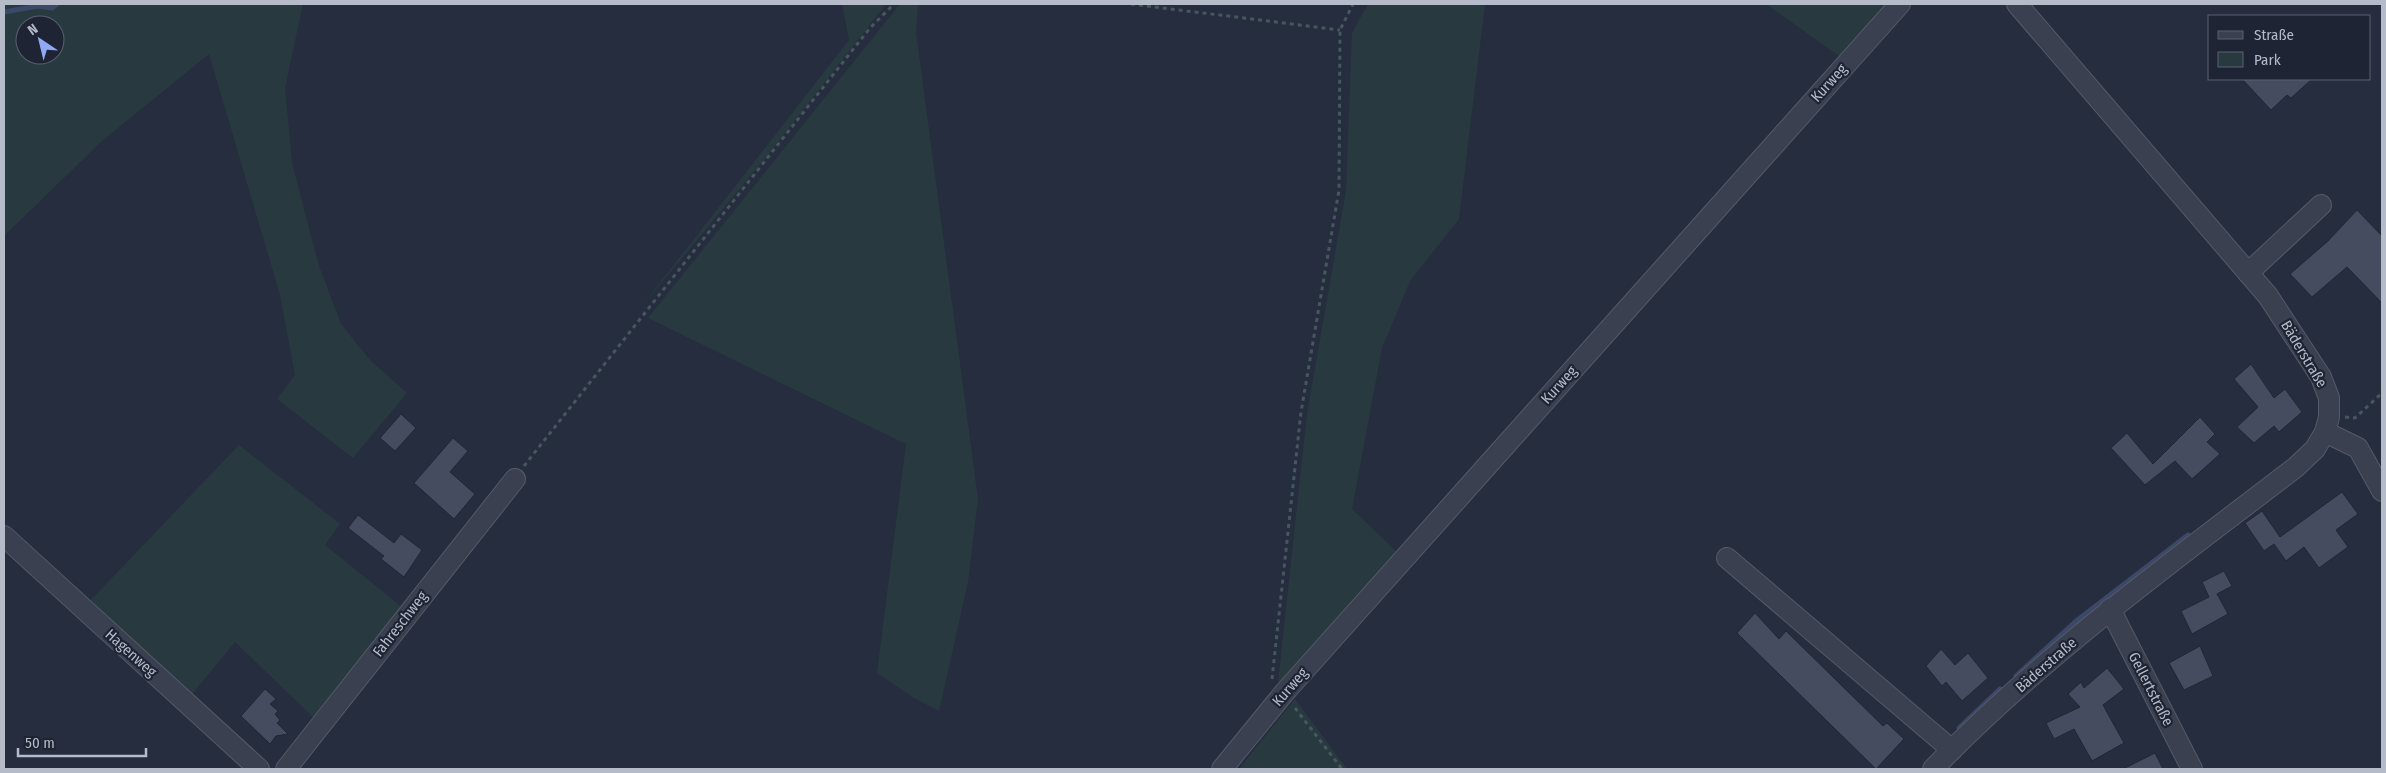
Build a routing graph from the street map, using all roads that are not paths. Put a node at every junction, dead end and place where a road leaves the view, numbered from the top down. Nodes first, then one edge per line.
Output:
1 (1900, 4) edge
2 (2017, 4) edge
3 (2321, 205) dead end
4 (2248, 273) junction
5 (2327, 425) junction
6 (515, 478) road end
7 (2382, 491) edge
8 (4, 536) edge
9 (1727, 558) dead end
10 (2110, 610) junction
11 (1952, 750) junction
12 (259, 769) edge
13 (286, 769) edge
14 (1222, 769) edge
15 (1933, 769) edge
16 (2192, 769) edge

1 - 14 street, Kurweg
2 - 4 street, Bäderstraße
3 - 4 street
4 - 5 street, Bäderstraße
5 - 7 street
5 - 10 street, Bäderstraße
6 - 13 street, Fahreschweg
8 - 12 street, Hagenweg
9 - 11 street
10 - 11 street, Bäderstraße
10 - 16 street, Gellertstraße
11 - 15 street, Bäderstraße

